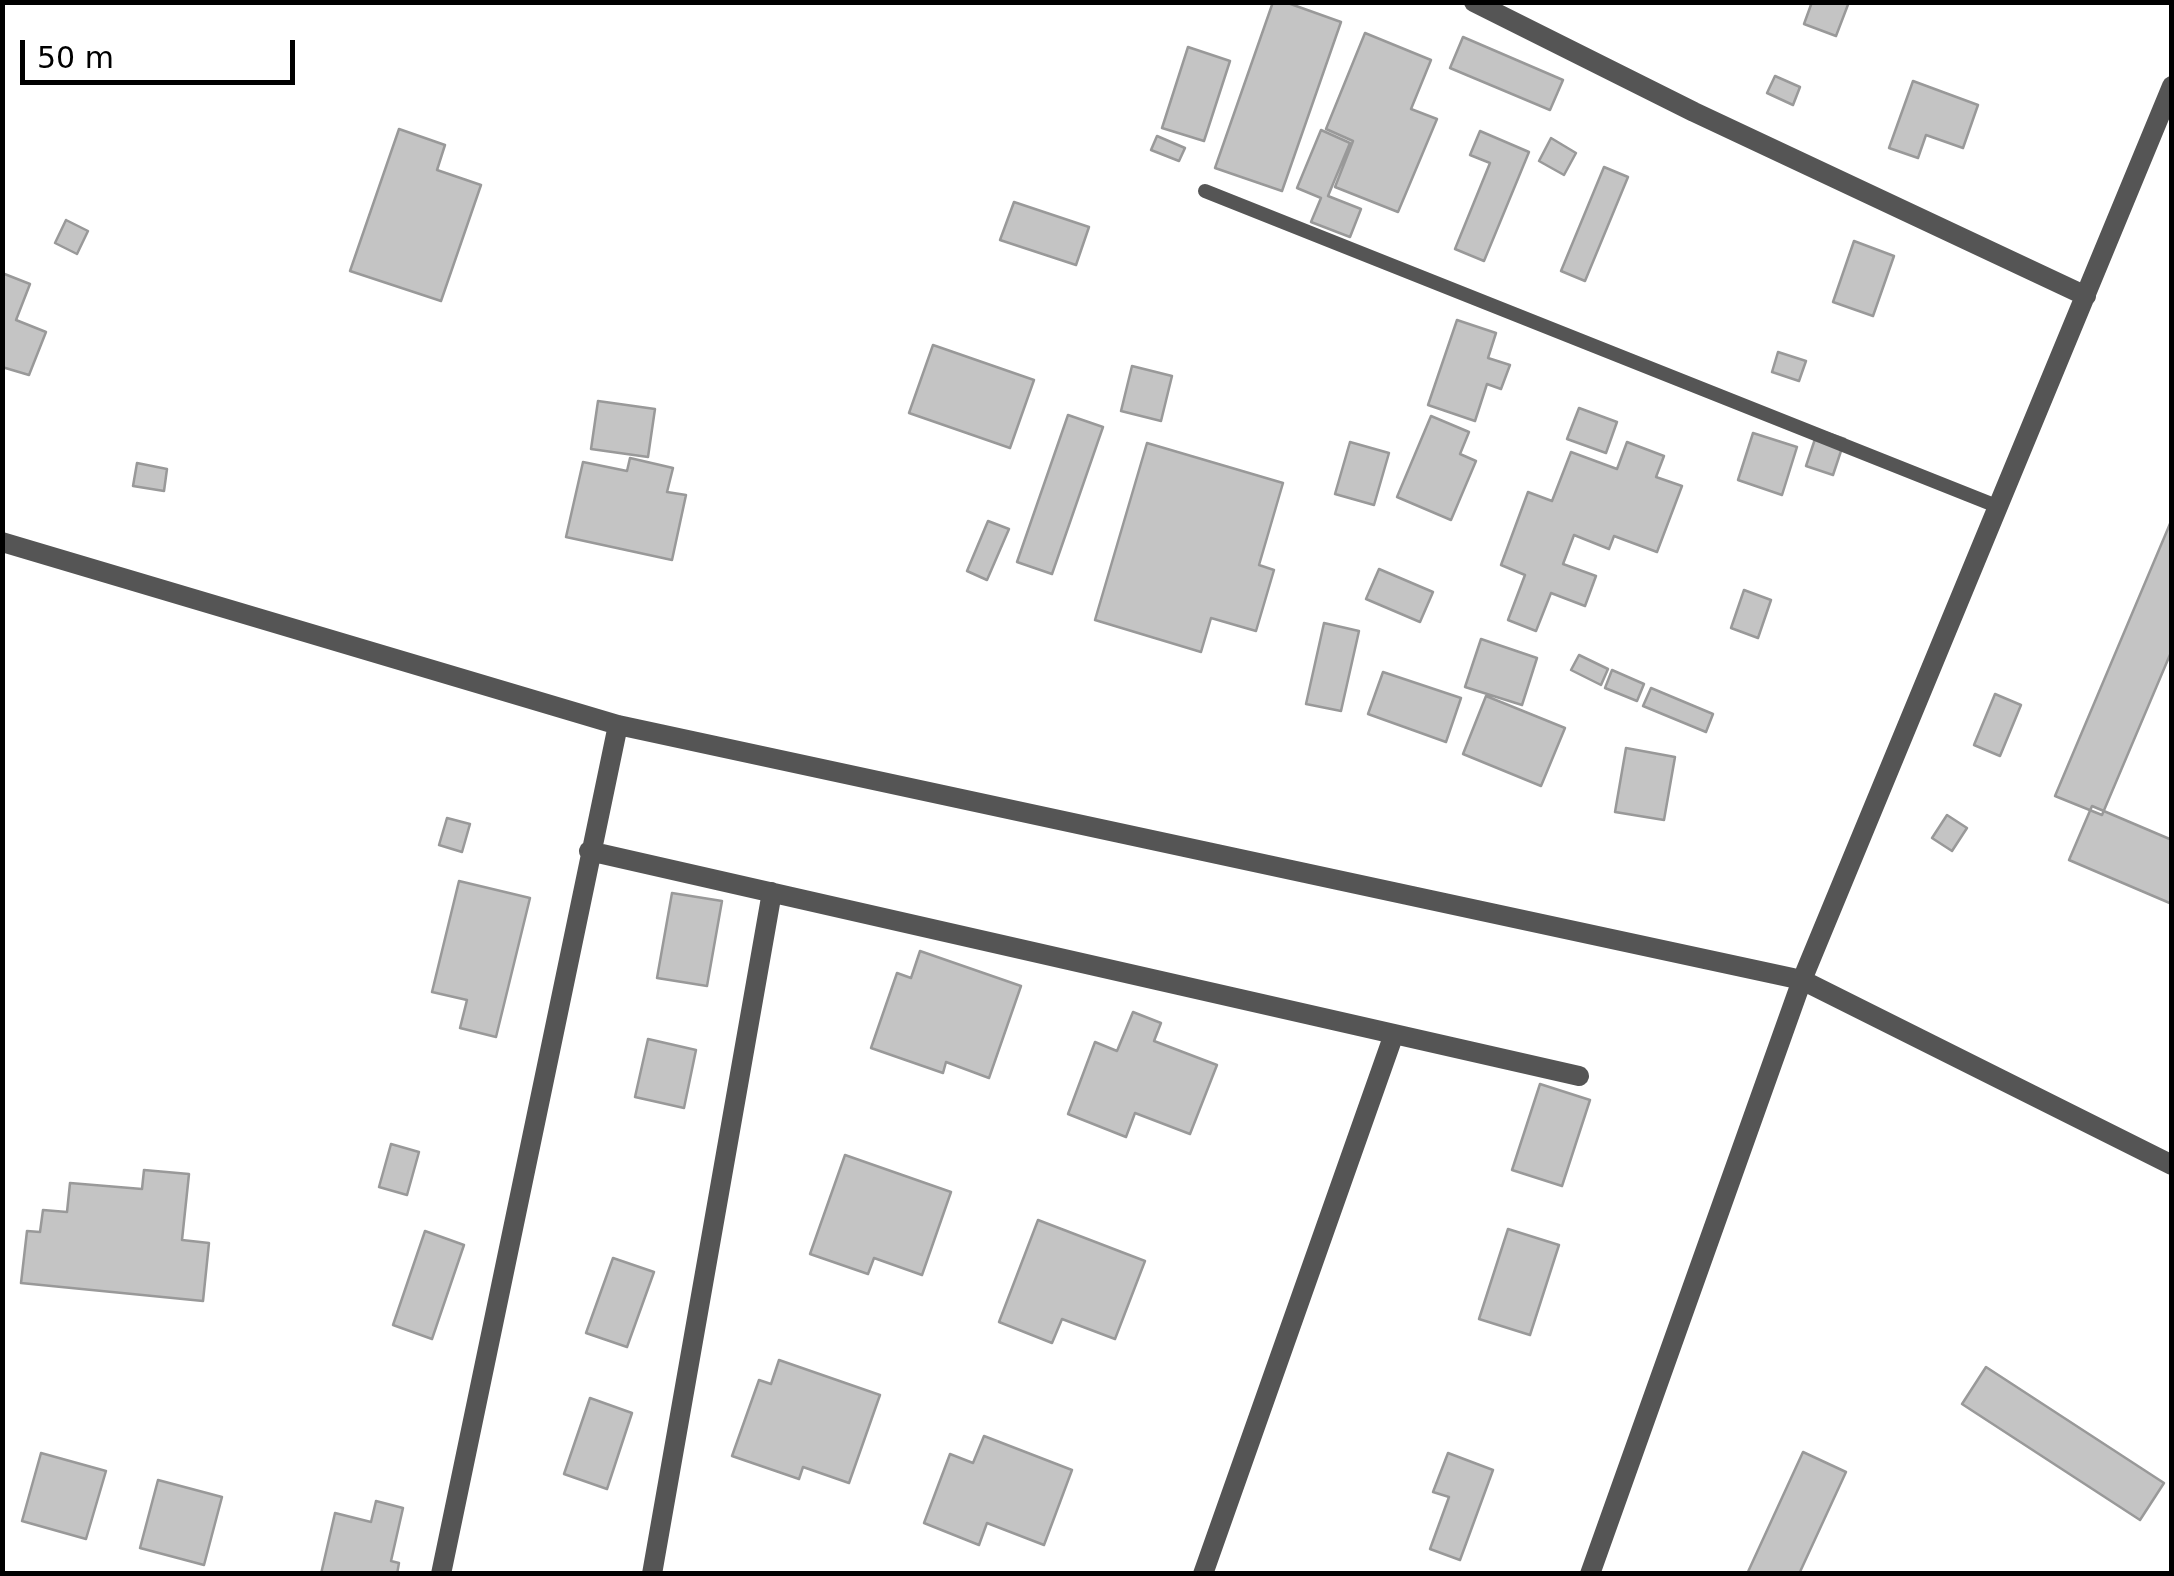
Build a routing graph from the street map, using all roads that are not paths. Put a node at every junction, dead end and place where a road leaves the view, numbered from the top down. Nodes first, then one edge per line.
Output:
1 (1474, 2) edge
2 (2172, 86) edge
3 (1205, 190) dead end
4 (2086, 296) junction
5 (1999, 507) junction
6 (2, 542) edge
7 (618, 725) junction
8 (590, 851) junction
9 (772, 892) junction
10 (1802, 980) junction
11 (1394, 1034) junction
12 (1579, 1076) dead end
13 (2172, 1165) edge
14 (441, 1574) edge
15 (652, 1574) edge
16 (1203, 1574) edge
17 (1590, 1574) edge

1 - 4 street
2 - 4 street
3 - 5 lane
4 - 5 street
5 - 10 street
6 - 7 street
7 - 8 street
7 - 10 street
8 - 9 street
8 - 14 street
9 - 11 street
9 - 15 street
10 - 13 street
10 - 17 street
11 - 12 street
11 - 16 street

